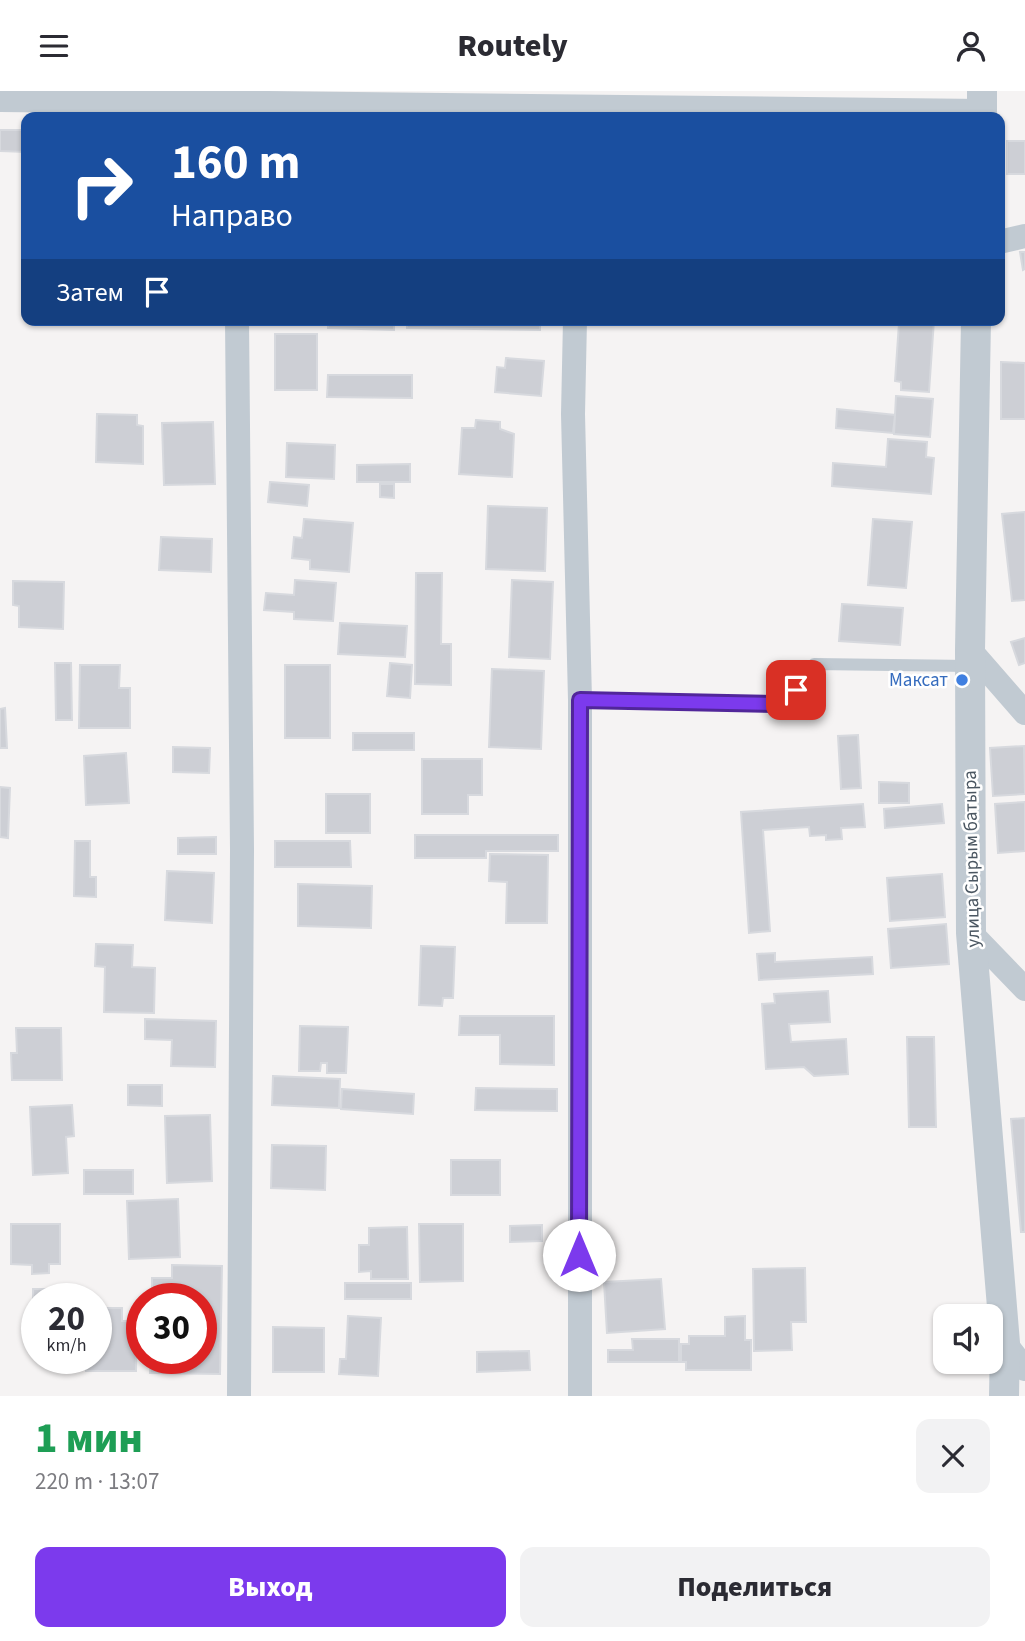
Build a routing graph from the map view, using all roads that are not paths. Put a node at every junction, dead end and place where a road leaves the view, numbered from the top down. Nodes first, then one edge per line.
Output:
1 (0, 100) edge
2 (236, 103) edge
3 (579, 104) edge
4 (982, 106) edge
5 (1025, 236) edge
6 (1005, 241) edge
7 (237, 326) edge
8 (575, 326) edge
9 (976, 326) edge
10 (970, 658) junction
11 (580, 700) junction
12 (1025, 713) edge
13 (971, 933) junction
14 (1025, 989) edge
15 (1005, 1343) junction
16 (1025, 1369) edge
17 (239, 1396) edge
18 (580, 1396) edge
19 (1004, 1396) edge

1 - 2 street
2 - 3 street
3 - 4 street
5 - 6 street
7 - 17 street
8 - 11 street
9 - 10 street, улица Сырым батыра
10 - 11 lane
10 - 12 street
10 - 13 street, улица Сырым батыра
11 - 18 street
13 - 14 street
13 - 15 street, улица Сырым батыра
15 - 16 street
15 - 19 street, улица Сырым батыра

